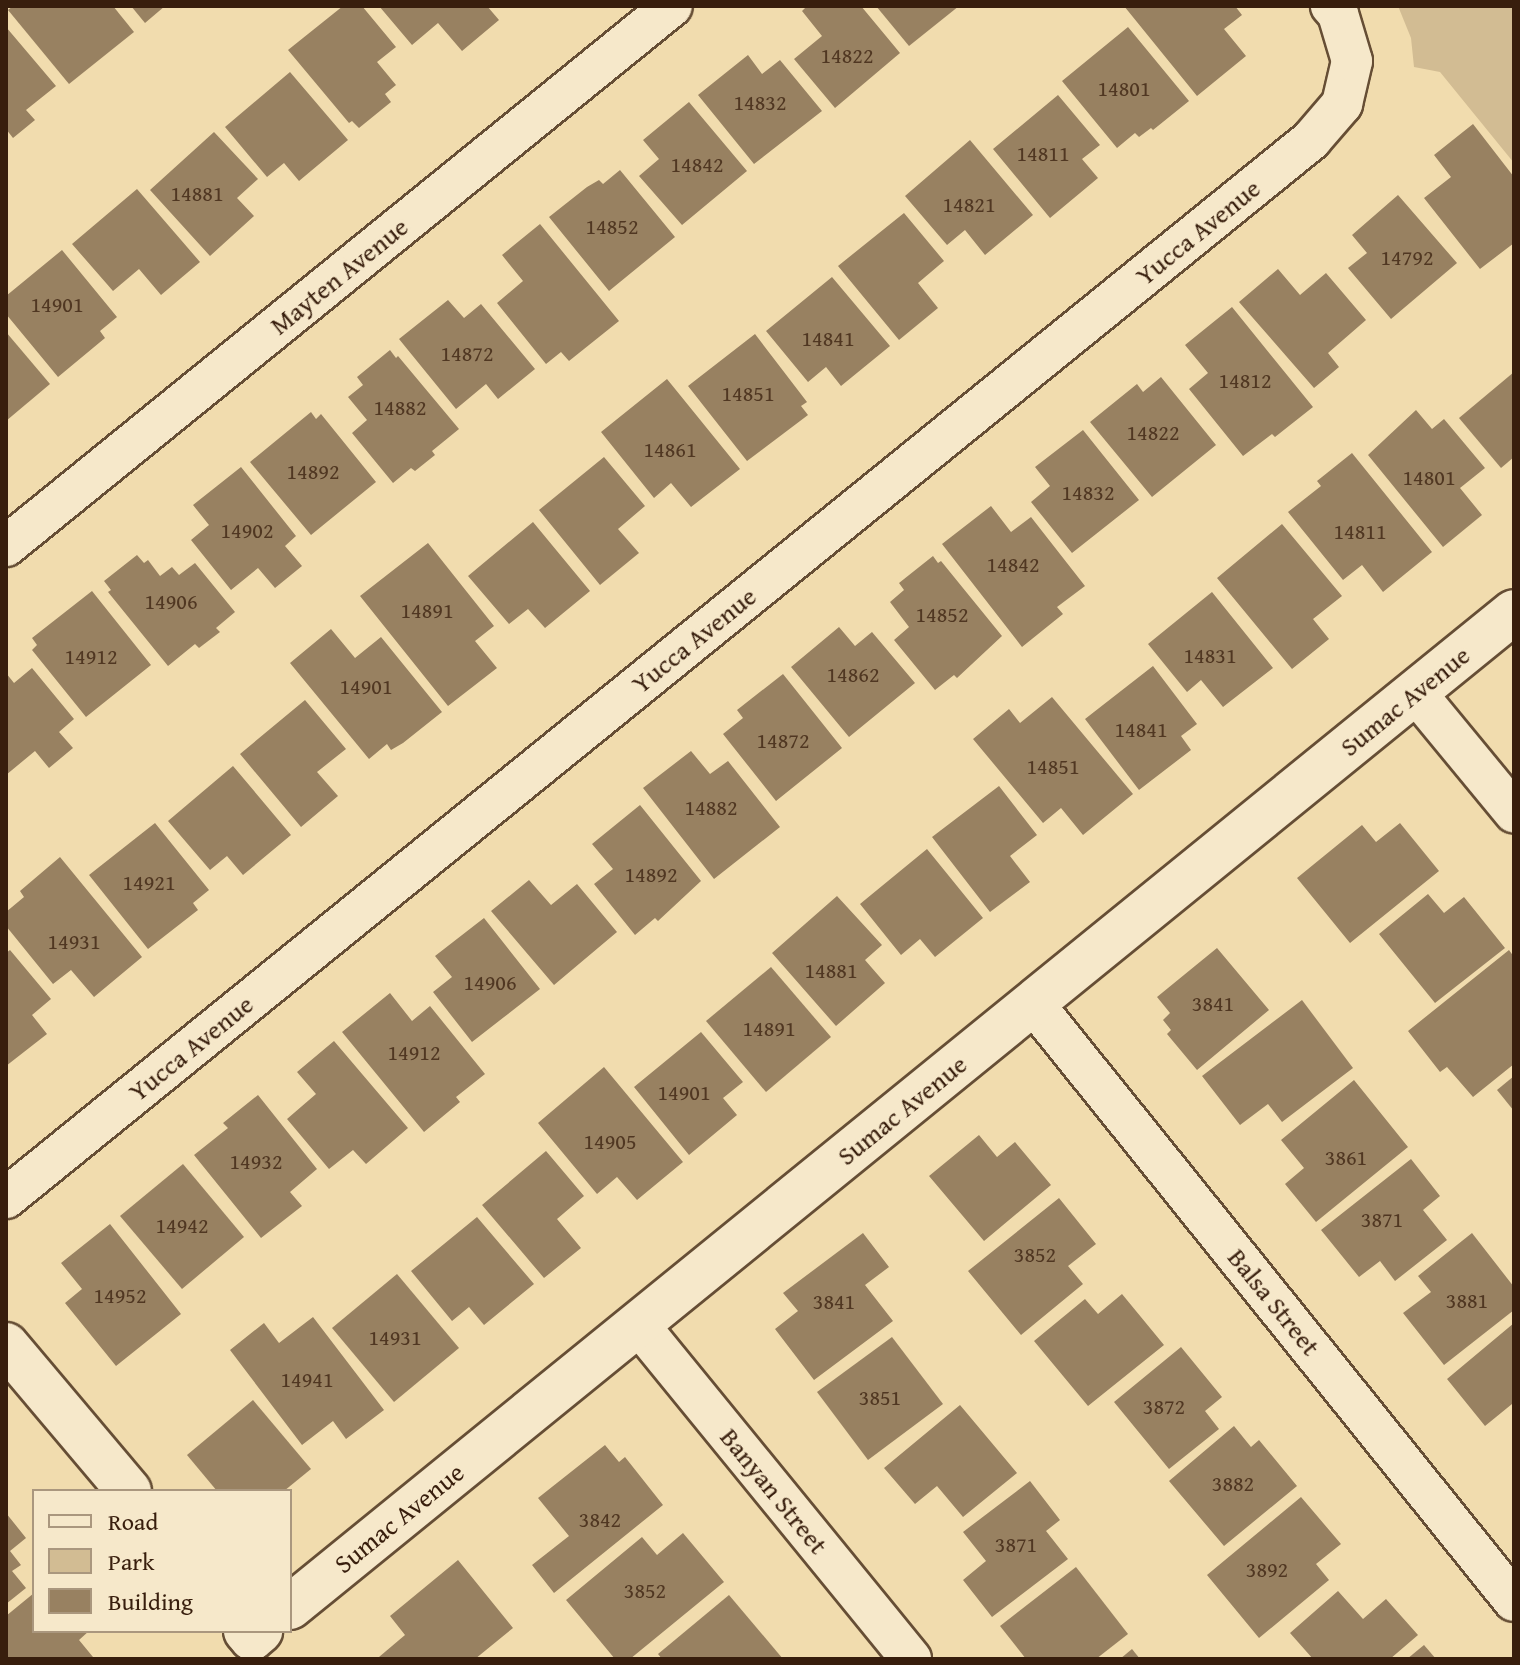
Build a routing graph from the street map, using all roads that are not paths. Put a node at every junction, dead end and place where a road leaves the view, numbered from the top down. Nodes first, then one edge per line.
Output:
1 (672, 6) edge
2 (1331, 6) edge
3 (6, 546) edge
4 (1514, 612) edge
5 (1415, 692) junction
6 (1514, 812) edge
7 (1033, 1003) junction
8 (6, 1198) edge
9 (638, 1324) junction
10 (6, 1345) edge
11 (127, 1489) edge
12 (1514, 1601) edge
13 (292, 1605) edge
14 (911, 1659) edge

1 - 3 street, Mayten Avenue
2 - 8 street, Yucca Avenue
4 - 5 street, Sumac Avenue
5 - 6 street
5 - 7 street, Sumac Avenue
7 - 9 street, Sumac Avenue
7 - 12 street, Balsa Street
9 - 13 street, Sumac Avenue
9 - 14 street, Banyan Street
10 - 11 street

